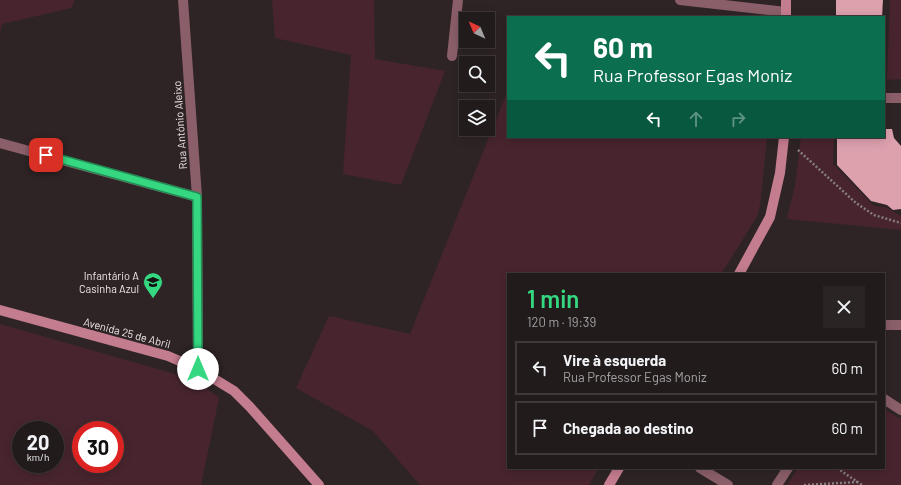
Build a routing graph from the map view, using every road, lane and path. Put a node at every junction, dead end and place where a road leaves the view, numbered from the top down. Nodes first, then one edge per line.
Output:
1 (183, 0) edge
2 (458, 0) edge
3 (680, 0) edge
4 (786, 0) edge
5 (786, 14) edge
6 (452, 56) dead end
7 (885, 98) edge
8 (901, 98) edge
9 (784, 138) edge
10 (785, 138) edge
11 (0, 143) edge
12 (197, 197) junction
13 (901, 223) edge
14 (740, 273) edge
15 (0, 310) edge
16 (885, 325) edge
17 (901, 325) edge
18 (198, 369) junction
19 (885, 400) edge
20 (901, 410) edge
21 (618, 469) edge
22 (702, 469) edge
23 (787, 469) edge
24 (838, 469) edge
25 (858, 482) junction
26 (319, 485) edge
27 (609, 485) edge
28 (728, 485) edge
29 (777, 485) edge
30 (804, 485) edge
31 (862, 485) edge

1 - 12 street, Rua António Aleixo
2 - 6 street
3 - 5 street
4 - 5 main road
7 - 8 street
9 - 14 main road
10 - 13 path
11 - 12 street
12 - 18 street, Rua António Aleixo
15 - 18 main road, Avenida 25 de Abril
16 - 17 street
18 - 26 main road, Avenida 25 de Abril
19 - 20 street
21 - 27 main road
22 - 28 street
23 - 29 street
24 - 25 path
25 - 30 path
25 - 31 path

